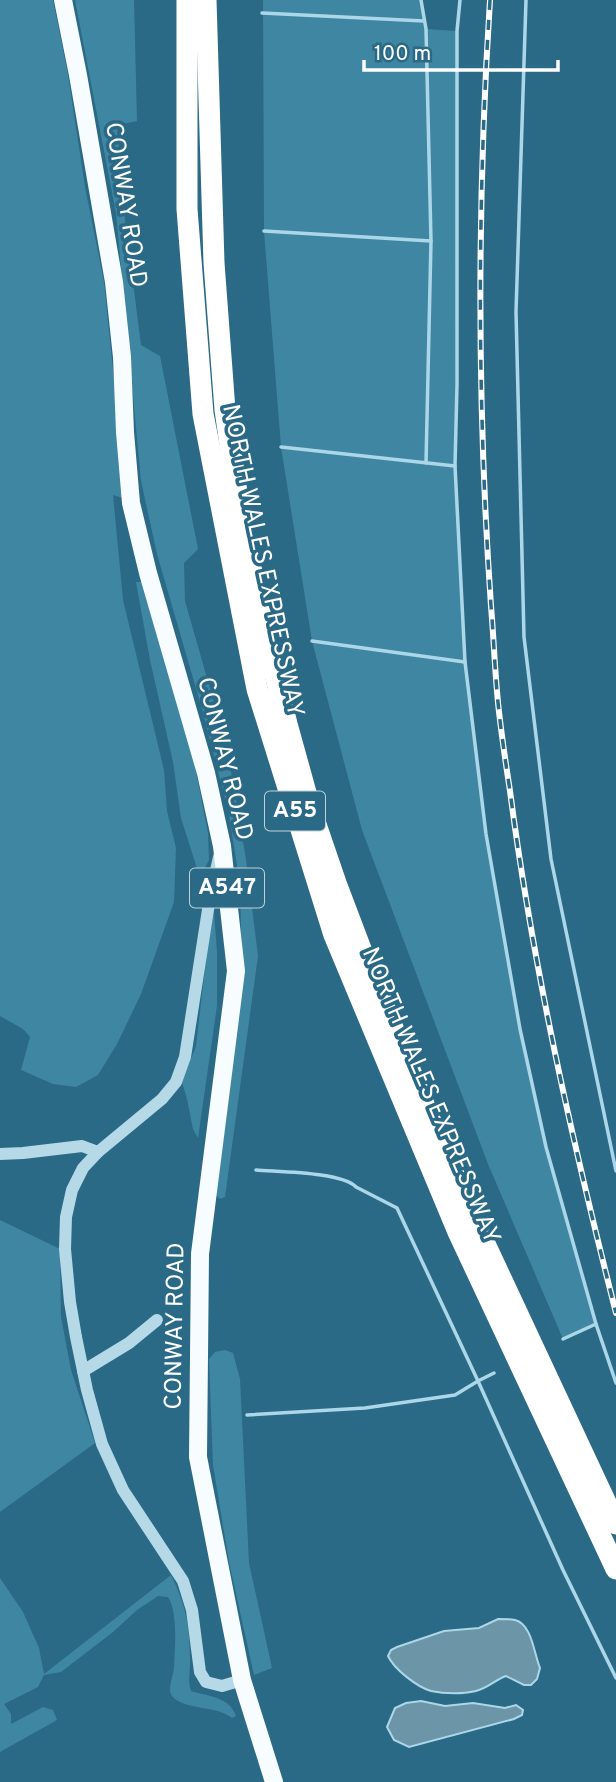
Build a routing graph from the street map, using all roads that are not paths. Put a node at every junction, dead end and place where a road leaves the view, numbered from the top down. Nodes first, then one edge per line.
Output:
1 (63, 0) edge
2 (176, 0) edge
3 (187, 0) edge
4 (206, 0) edge
5 (219, 0) edge
6 (187, 209) junction
7 (214, 263) junction
8 (222, 846) junction
9 (98, 1152) junction
10 (0, 1154) edge
11 (157, 1320) dead end
12 (83, 1371) junction
13 (616, 1524) edge
14 (616, 1569) edge
15 (242, 1680) junction
16 (274, 1782) edge

1 - 8 main road, CONWAY ROAD / A547
2 - 6 highway
3 - 6 highway, NORTH WALES EXPRESSWAY / A55
4 - 7 highway, NORTH WALES EXPRESSWAY / A55
5 - 7 highway
6 - 14 highway, NORTH WALES EXPRESSWAY / A55
7 - 13 highway, NORTH WALES EXPRESSWAY / A55
8 - 9 street
8 - 15 main road, CONWAY ROAD / A547
9 - 10 street
9 - 12 street
11 - 12 street
12 - 15 street
15 - 16 main road, CONWAY ROAD / A547

